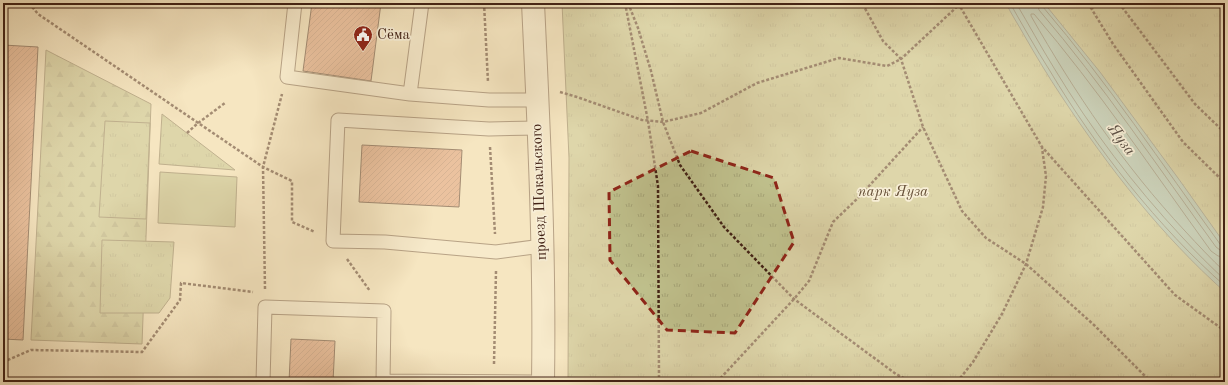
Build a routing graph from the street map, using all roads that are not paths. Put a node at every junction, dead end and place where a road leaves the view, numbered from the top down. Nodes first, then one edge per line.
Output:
1 (295, 3) edge
2 (422, 3) edge
3 (533, 3) edge
4 (410, 94) junction
5 (537, 100) junction
6 (538, 128) junction
7 (542, 246) junction
8 (383, 381) edge
9 (263, 382) edge
10 (448, 382) edge
11 (531, 382) edge
12 (543, 382) edge

1 - 4 lane
2 - 4 lane
3 - 5 street, проезд Шокальского
4 - 5 lane
5 - 6 street, проезд Шокальского
6 - 7 street, проезд Шокальского
6 - 7 lane
7 - 12 street, проезд Шокальского
8 - 9 lane
8 - 10 lane
10 - 11 lane

